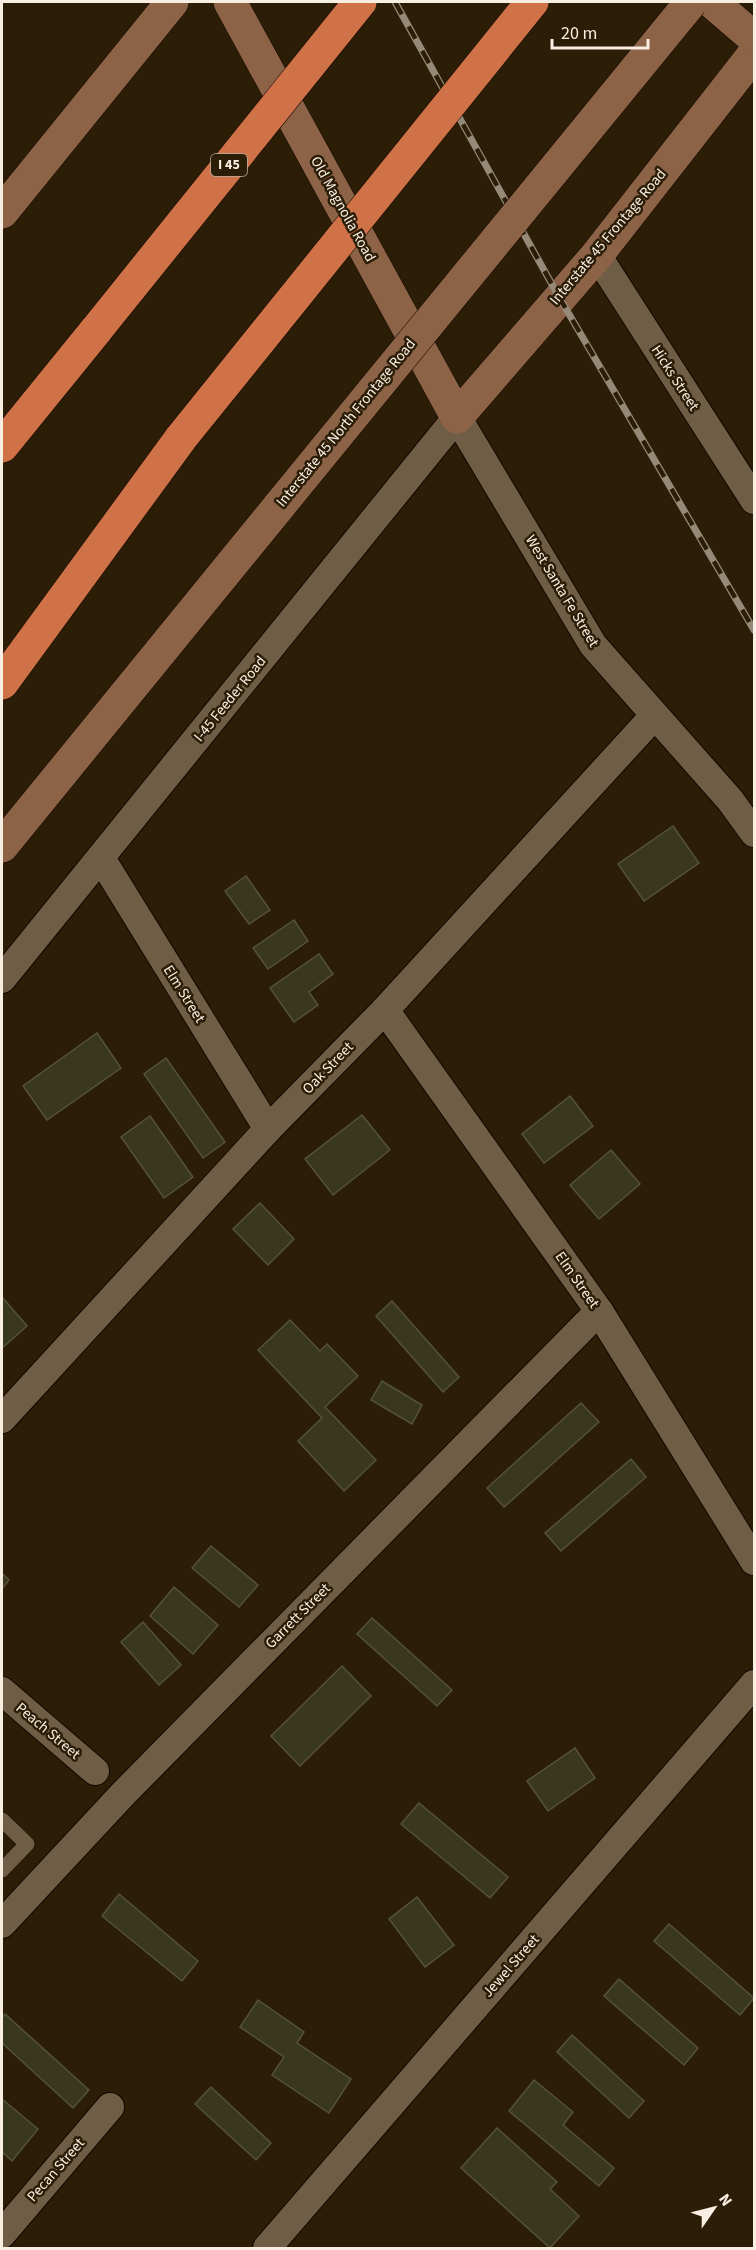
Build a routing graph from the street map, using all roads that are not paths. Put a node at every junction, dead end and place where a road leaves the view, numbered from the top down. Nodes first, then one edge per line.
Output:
1 (172, 2) edge
2 (230, 2) edge
3 (360, 2) edge
4 (532, 2) edge
5 (691, 2) edge
6 (712, 2) edge
7 (754, 38) edge
8 (754, 54) edge
9 (11, 200) edge
10 (597, 255) junction
11 (457, 417) junction
12 (2, 446) edge
13 (754, 500) edge
14 (2, 683) edge
15 (654, 716) junction
16 (754, 833) edge
17 (2, 846) edge
18 (101, 858) junction
19 (2, 979) edge
20 (385, 1010) junction
21 (268, 1129) junction
22 (599, 1311) junction
23 (2, 1419) edge
24 (754, 1561) edge
25 (754, 1684) edge
26 (2, 1691) edge
27 (95, 1771) dead end
28 (2, 1820) edge
29 (2, 1870) edge
30 (2, 1924) edge
31 (110, 2107) dead end
32 (2, 2234) edge
33 (267, 2248) edge

1 - 9 main road
2 - 11 main road, Old Magnolia Road
3 - 12 highway, I 45, bridge
4 - 14 highway, bridge
5 - 17 main road, Interstate 45 North Frontage Road, bridge
6 - 7 main road
8 - 10 main road, Interstate 45 Frontage Road
10 - 11 main road, Interstate 45 Frontage Road
10 - 13 street, Hicks Street
11 - 15 street, West Santa Fe Street
11 - 18 street, I-45 Feeder Road
15 - 16 street, West Santa Fe Street
15 - 20 street, Oak Street
18 - 19 street, I-45 Feeder Road
18 - 21 street, Elm Street
20 - 21 street, Oak Street
20 - 22 street, Elm Street
21 - 23 street, Oak Street
22 - 24 street, Elm Street
22 - 30 street, Garrett Street
25 - 33 street, Jewel Street
26 - 27 street, Peach Street
28 - 29 lane
31 - 32 street, Pecan Street

